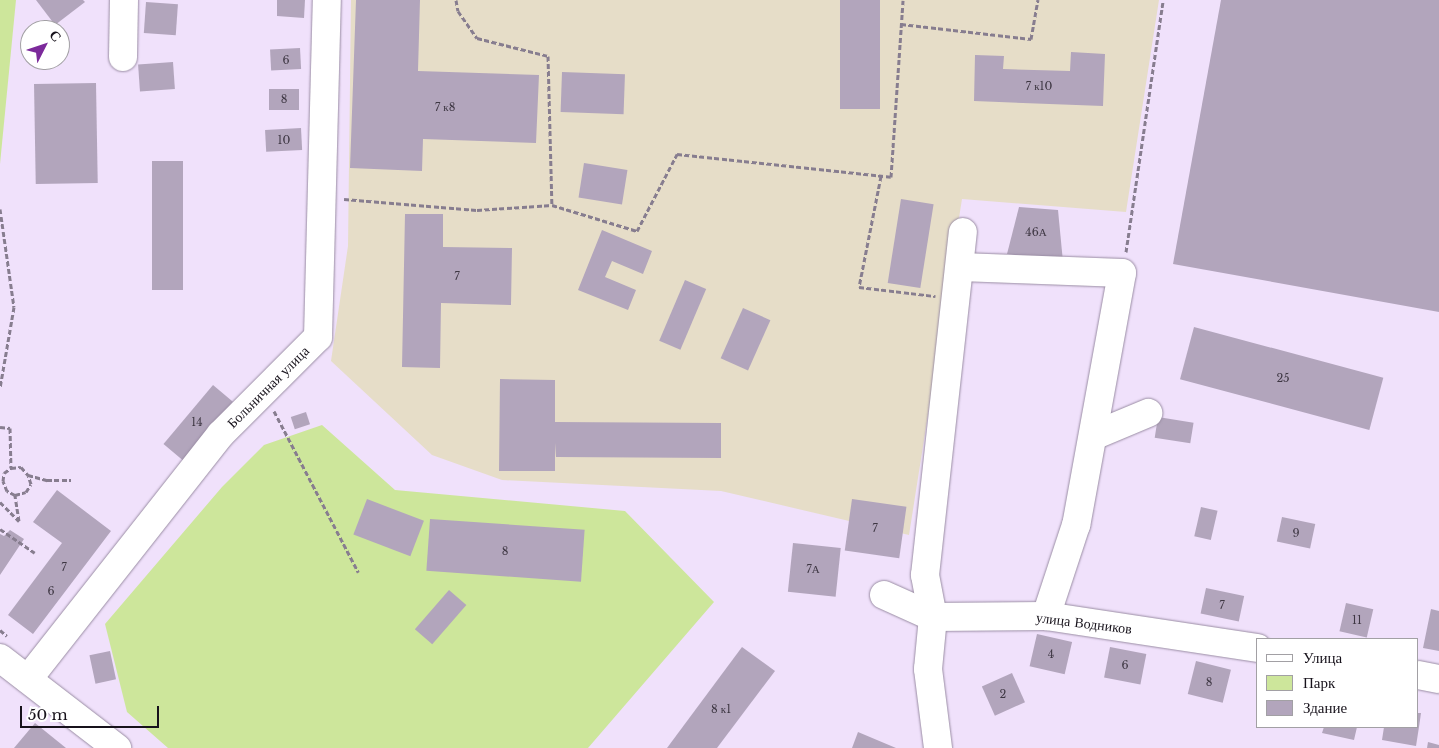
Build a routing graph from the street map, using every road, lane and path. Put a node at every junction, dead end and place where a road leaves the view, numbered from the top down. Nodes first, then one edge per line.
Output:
1 (124, 0) edge
2 (327, 0) edge
3 (456, 0) edge
4 (903, 0) edge
5 (1038, 0) edge
6 (1164, 0) edge
7 (901, 24) junction
8 (122, 56) dead end
9 (880, 176) junction
10 (323, 198) junction
11 (552, 205) junction
12 (0, 208) edge
13 (963, 232) dead end
14 (960, 267) junction
15 (1122, 273) junction
16 (958, 299) junction
17 (0, 388) edge
18 (262, 391) junction
19 (1148, 413) dead end
20 (0, 427) edge
21 (1093, 436) junction
22 (11, 468) junction
23 (28, 475) junction
24 (71, 480) dead end
25 (15, 495) junction
26 (0, 502) edge
27 (0, 528) edge
28 (35, 554) dead end
29 (358, 572) dead end
30 (884, 596) dead end
31 (1046, 616) junction
32 (933, 617) junction
33 (1256, 648) edge
34 (10, 671) edge
35 (1419, 675) edge
36 (1439, 679) edge
37 (117, 748) edge
38 (938, 748) edge

1 - 8 street
2 - 10 street, Больничная улица
3 - 11 path
4 - 7 path
5 - 7 path
6 - 15 path
7 - 9 path
9 - 11 path
9 - 16 path
10 - 11 path
10 - 18 street, Больничная улица
12 - 17 path
13 - 14 street
14 - 15 street
14 - 16 street
15 - 21 street
16 - 32 street
18 - 29 path
18 - 34 street, Больничная улица
19 - 21 street
20 - 22 path
21 - 31 street
22 - 23 path
22 - 25 path
23 - 24 path
23 - 25 path
25 - 26 path
27 - 28 path
30 - 32 street, улица Водников
31 - 32 street, улица Водников
31 - 33 street, улица Водников
32 - 38 street
34 - 37 street
35 - 36 street

